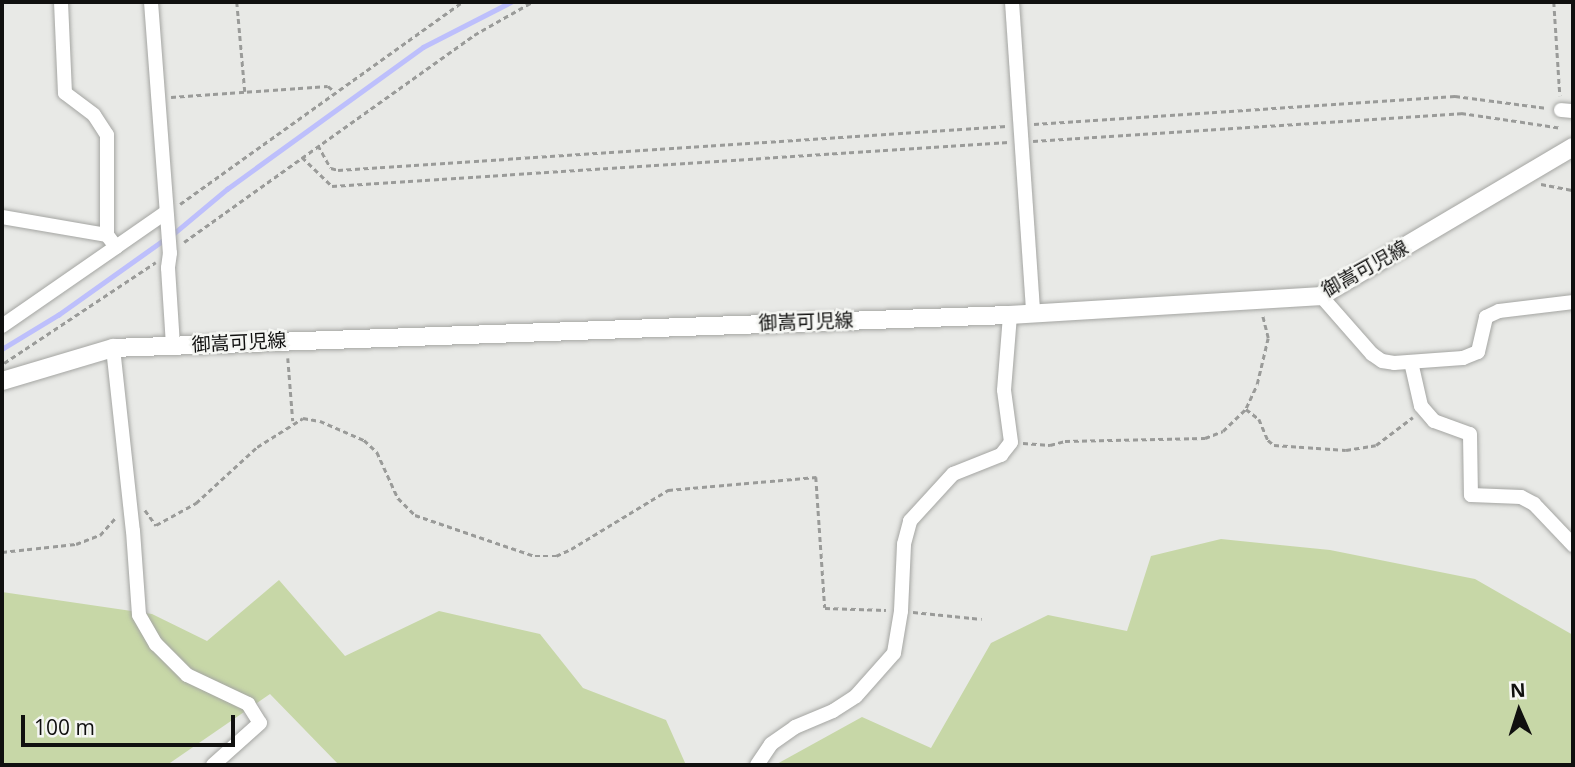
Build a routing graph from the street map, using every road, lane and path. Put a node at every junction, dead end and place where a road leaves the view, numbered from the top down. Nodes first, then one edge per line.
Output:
1 (61, 2) edge
2 (151, 2) edge
3 (237, 2) edge
4 (462, 2) edge
5 (533, 2) edge
6 (1012, 2) edge
7 (1554, 2) edge
8 (245, 92) junction
9 (335, 92) junction
10 (158, 98) junction
11 (1567, 110) edge
12 (1020, 125) junction
13 (1021, 142) junction
14 (318, 145) junction
15 (1573, 147) edge
16 (302, 157) junction
17 (1521, 179) junction
18 (1573, 190) edge
19 (2, 217) edge
20 (166, 220) junction
21 (112, 241) junction
22 (170, 250) junction
23 (1321, 296) junction
24 (1259, 301) junction
25 (1573, 302) edge
26 (1033, 313) junction
27 (1010, 315) junction
28 (2, 326) edge
29 (287, 340) junction
30 (173, 346) junction
31 (113, 348) junction
32 (1411, 362) junction
33 (2, 364) edge
34 (2, 381) edge
35 (1246, 409) junction
36 (1424, 409) junction
37 (293, 422) junction
38 (1011, 442) junction
39 (129, 501) junction
40 (1573, 545) edge
41 (2, 552) edge
42 (901, 611) junction
43 (982, 619) dead end
44 (213, 765) edge
45 (757, 765) edge

1 - 21 street
2 - 10 street
3 - 8 path
4 - 9 path
5 - 14 path
6 - 12 street
7 - 11 path
8 - 9 path
8 - 10 path
9 - 20 path
10 - 20 street
11 - 12 path
11 - 13 path
12 - 13 street
12 - 14 path
13 - 16 path
13 - 26 street
14 - 16 path
15 - 17 main road, 御嵩可児線
16 - 22 path
17 - 18 path
17 - 23 main road, 御嵩可児線
19 - 21 street
20 - 21 street
20 - 22 street
21 - 28 street
22 - 30 street
22 - 33 path
23 - 24 main road, 御嵩可児線
23 - 32 street
24 - 26 main road, 御嵩可児線
24 - 35 path
25 - 32 street
26 - 27 main road, 御嵩可児線
27 - 29 main road, 御嵩可児線
27 - 38 street
29 - 30 main road, 御嵩可児線
29 - 37 path
30 - 31 main road, 御嵩可児線
31 - 34 main road, 御嵩可児線
31 - 39 street
32 - 36 street
35 - 36 path
35 - 38 path
36 - 40 street
37 - 39 path
37 - 42 path
38 - 42 street
39 - 41 path
39 - 44 street
42 - 43 path
42 - 45 street

